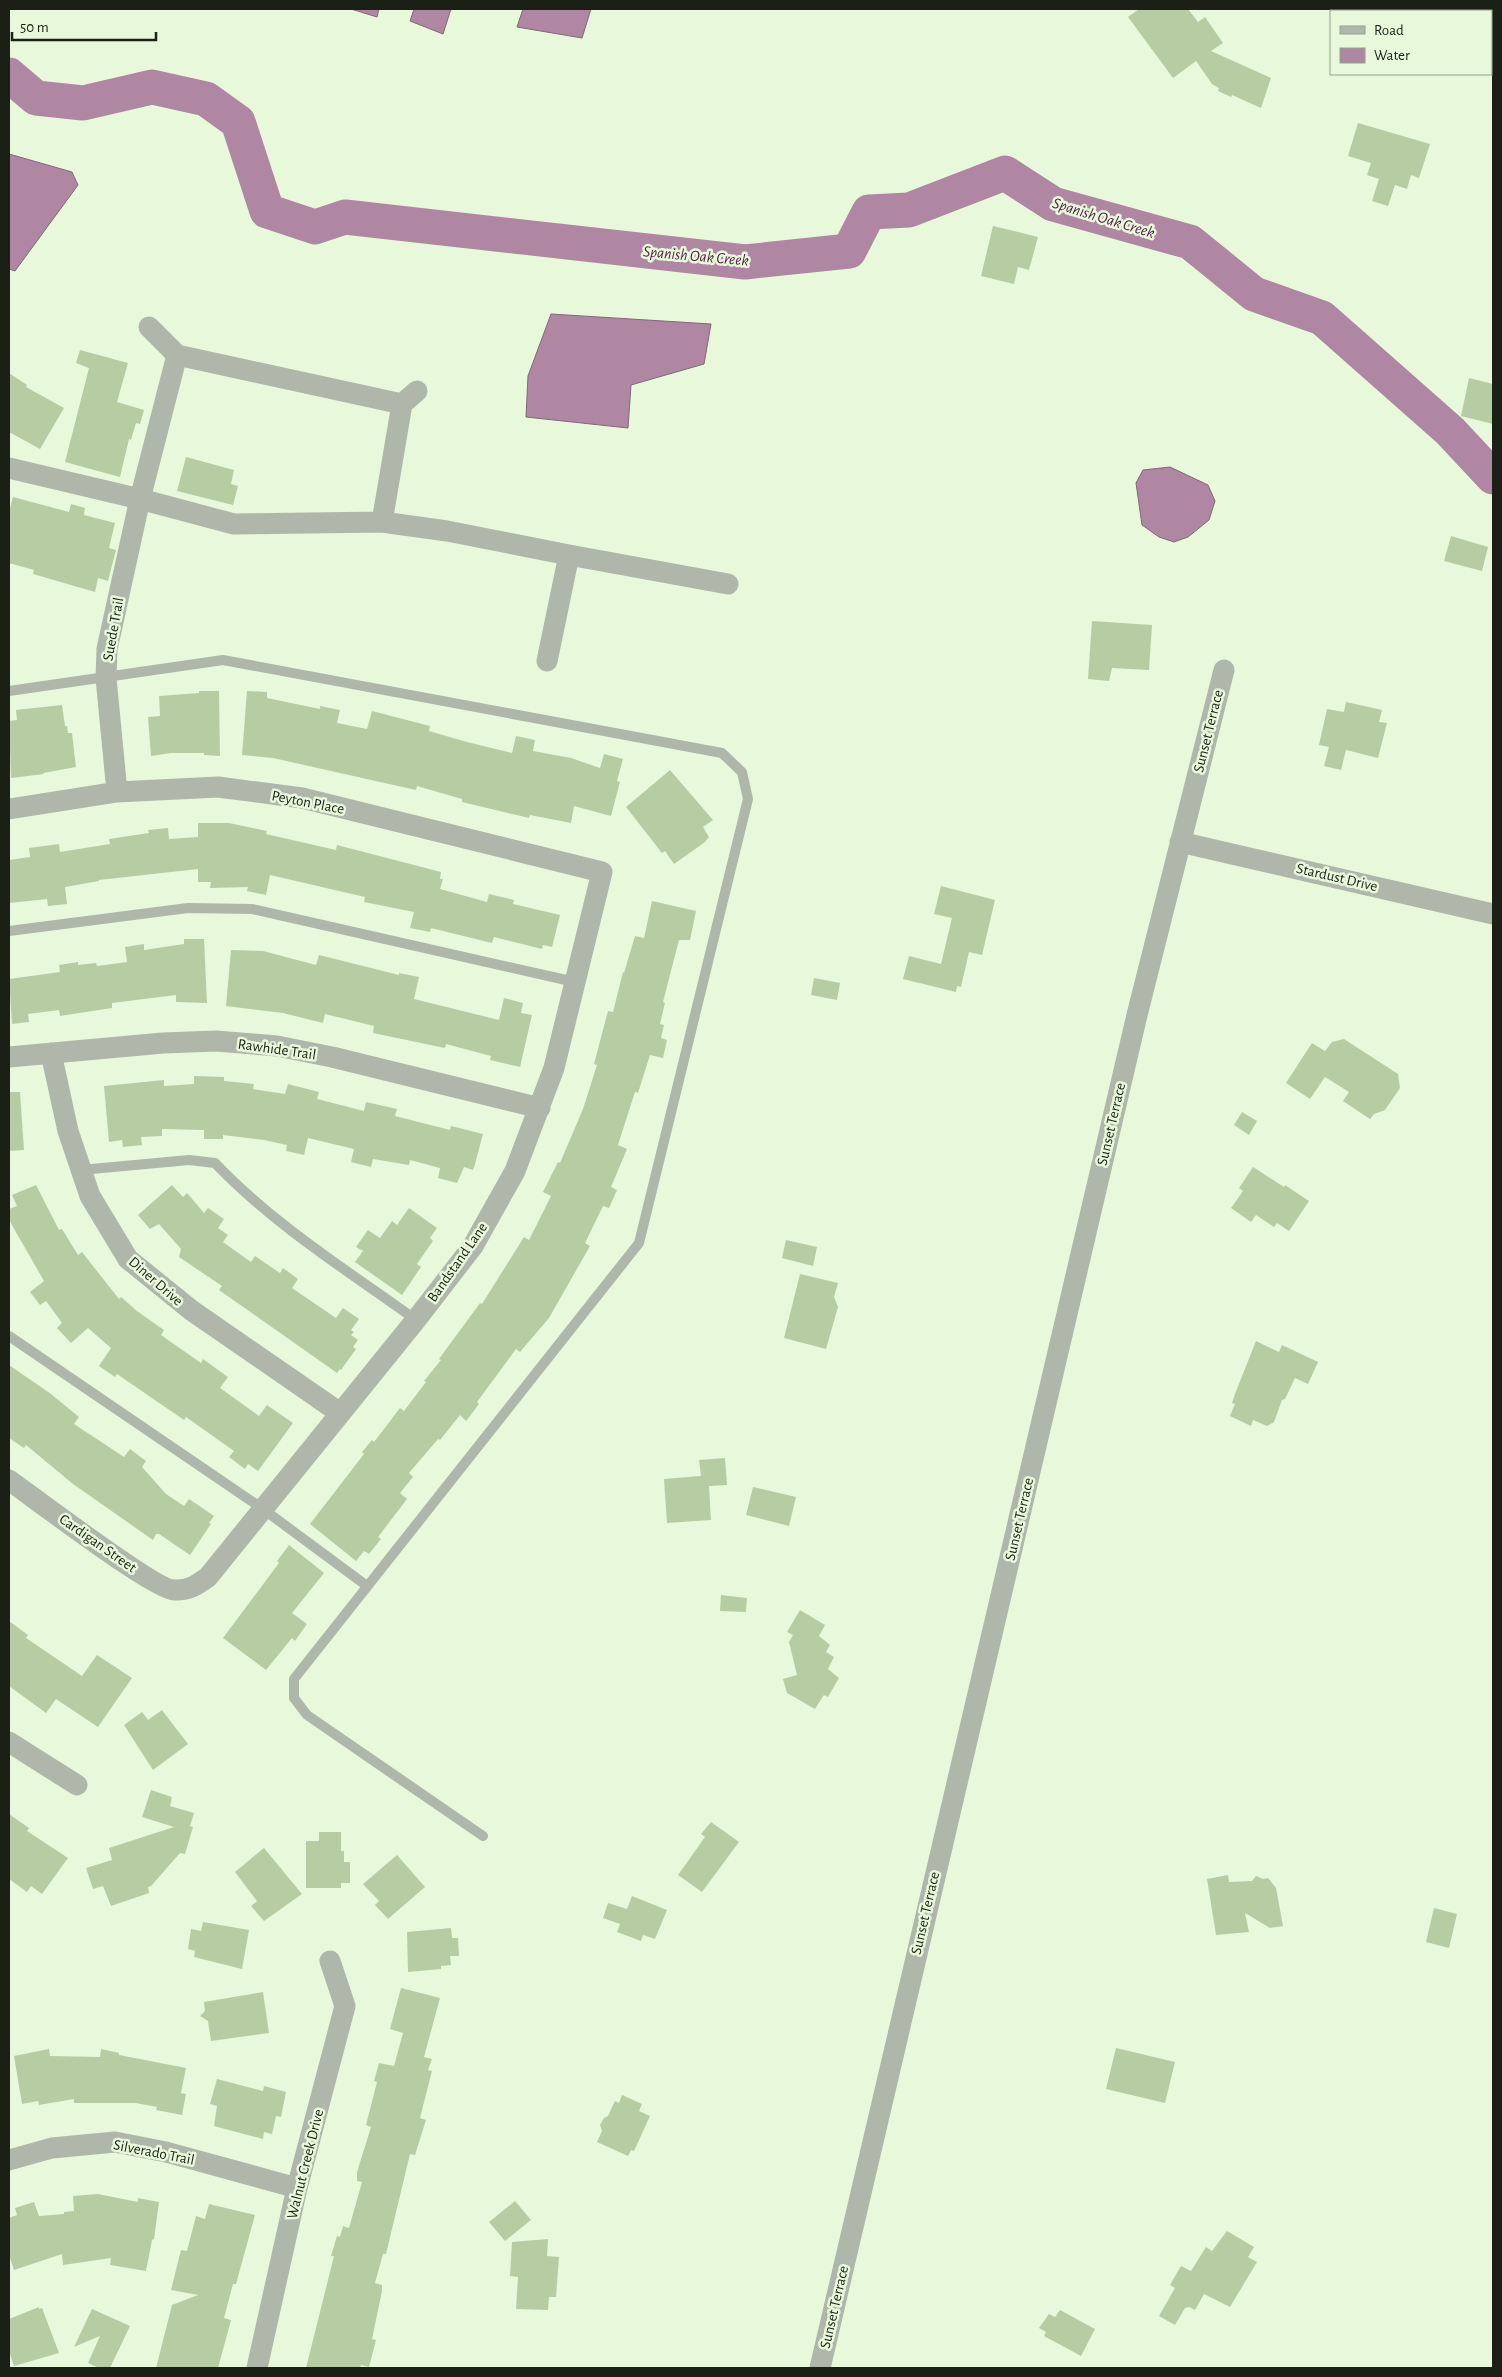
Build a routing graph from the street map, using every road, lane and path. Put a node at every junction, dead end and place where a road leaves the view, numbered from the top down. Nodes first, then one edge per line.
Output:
1 (149, 326) dead end
2 (177, 355) junction
3 (9, 468) edge
4 (140, 499) junction
5 (382, 522) junction
6 (569, 555) junction
7 (728, 584) dead end
8 (547, 661) dead end
9 (1224, 670) dead end
10 (106, 678) junction
11 (9, 691) edge
12 (117, 792) junction
13 (9, 810) edge
14 (1180, 842) junction
15 (602, 872) joint
16 (1493, 914) edge
17 (9, 931) edge
18 (575, 982) junction
19 (51, 1053) junction
20 (9, 1058) edge
21 (540, 1108) junction
22 (81, 1170) junction
23 (416, 1320) junction
24 (9, 1336) edge
25 (340, 1413) junction
26 (9, 1480) edge
27 (263, 1509) junction
28 (367, 1586) junction
29 (193, 1588) joint
30 (9, 1742) edge
31 (77, 1785) dead end
32 (483, 1836) dead end
33 (330, 1961) dead end
34 (9, 2160) edge
35 (298, 2188) junction
36 (257, 2368) edge
37 (820, 2368) edge

1 - 2 street
2 - 4 street, Suede Trail
2 - 5 street
3 - 4 street
4 - 5 street
4 - 10 street, Suede Trail
5 - 6 street
6 - 7 street
6 - 8 street
9 - 14 street, Sunset Terrace
10 - 11 lane
10 - 12 street, Suede Trail
10 - 28 lane
12 - 13 street, Peyton Place
12 - 15 street, Peyton Place
14 - 16 street, Stardust Drive
14 - 37 street, Sunset Terrace
15 - 18 street, Bandstand Lane
17 - 18 lane
18 - 21 street, Bandstand Lane
19 - 20 street, Rawhide Trail
19 - 21 street, Rawhide Trail
19 - 22 street, Diner Drive
21 - 23 street, Bandstand Lane
22 - 23 lane
22 - 25 street, Diner Drive
23 - 25 street, Bandstand Lane
24 - 27 lane
25 - 27 street, Bandstand Lane
26 - 29 street, Cardigan Street
27 - 28 lane
27 - 29 street, Bandstand Lane
28 - 32 lane
30 - 31 street
33 - 35 street, Walnut Creek Drive
34 - 35 street, Silverado Trail
35 - 36 street, Walnut Creek Drive

